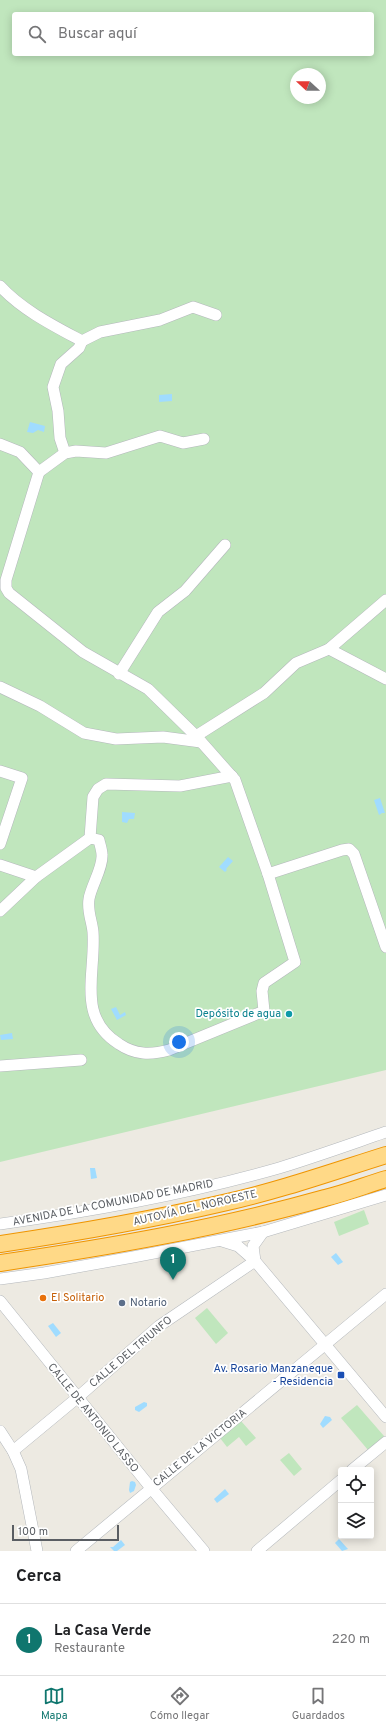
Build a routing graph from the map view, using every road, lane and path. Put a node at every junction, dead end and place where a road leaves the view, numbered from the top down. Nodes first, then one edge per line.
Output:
1 (0, 286) edge
2 (216, 315) dead end
3 (82, 341) junction
4 (204, 439) dead end
5 (0, 444) edge
6 (64, 453) junction
7 (39, 472) junction
8 (225, 545) dead end
9 (386, 600) edge
10 (329, 649) junction
11 (119, 674) junction
12 (386, 679) edge
13 (0, 686) edge
14 (198, 739) junction
15 (0, 771) edge
16 (232, 776) junction
17 (90, 838) junction
18 (0, 844) edge
19 (0, 865) edge
20 (268, 874) junction
21 (36, 878) junction
22 (0, 911) edge
23 (382, 924) edge
24 (386, 947) edge
25 (81, 1060) dead end
26 (0, 1066) edge
27 (386, 1132) edge
28 (386, 1155) edge
29 (386, 1179) edge
30 (386, 1195) edge
31 (0, 1224) edge
32 (263, 1232) junction
33 (222, 1240) junction
34 (0, 1244) edge
35 (255, 1261) junction
36 (0, 1263) edge
37 (44, 1273) junction
38 (0, 1279) edge
39 (0, 1288) edge
40 (386, 1294) edge
41 (0, 1301) edge
42 (325, 1346) junction
43 (77, 1398) junction
44 (386, 1417) edge
45 (0, 1431) edge
46 (386, 1442) edge
47 (13, 1451) junction
48 (356, 1467) edge
49 (338, 1483) edge
50 (150, 1488) junction
51 (37, 1551) edge
52 (76, 1551) edge
53 (204, 1551) edge
54 (257, 1551) edge

1 - 3 street
2 - 3 street
3 - 6 street
4 - 6 street
5 - 7 street
6 - 7 street
7 - 11 street
8 - 11 street
9 - 10 street
10 - 12 street
10 - 14 street
11 - 14 street
13 - 14 street
14 - 16 street
15 - 18 street
16 - 17 street
16 - 20 street
17 - 20 street
17 - 21 street
19 - 21 street
20 - 23 street
21 - 22 street
23 - 24 street
25 - 26 street
27 - 31 street, AVENIDA DE LA COMUNIDAD DE MADRID
28 - 34 highway, AUTOVÍA DEL NOROESTE
29 - 36 highway, AUTOVÍA DEL NOROESTE
30 - 32 street
32 - 33 street
32 - 35 street
33 - 35 street
33 - 37 street
35 - 42 street
35 - 43 street, CALLE DEL TRIUNFO
37 - 38 street
37 - 39 street
40 - 42 street, CALLE DE LA VICTORIA
41 - 43 street, CALLE DE ANTONIO LASSO
42 - 44 street
42 - 50 street, CALLE DE LA VICTORIA
43 - 47 street, CALLE DEL TRIUNFO
43 - 50 street, CALLE DE ANTONIO LASSO
45 - 47 street
46 - 48 street
47 - 51 street
49 - 54 street
50 - 52 street, CALLE DE LA VICTORIA
50 - 53 street, CALLE DE ANTONIO LASSO

